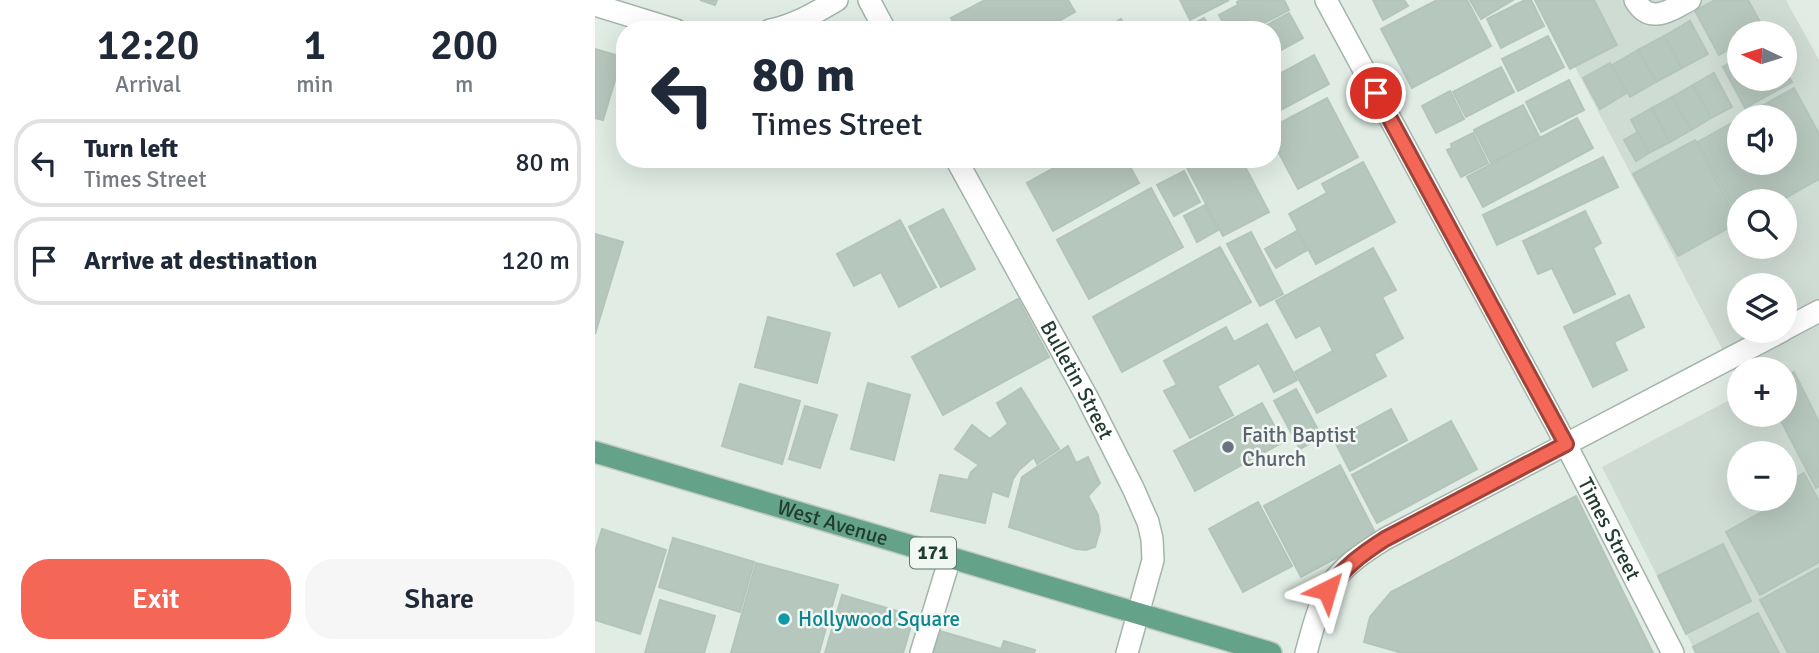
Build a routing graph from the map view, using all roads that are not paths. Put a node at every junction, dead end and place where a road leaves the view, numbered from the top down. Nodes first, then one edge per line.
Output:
1 (837, 0) edge
2 (869, 0) edge
3 (1326, 0) edge
4 (1635, 0) edge
5 (1690, 0) edge
6 (595, 5) edge
7 (647, 21) edge
8 (795, 21) edge
9 (880, 21) edge
10 (961, 168) edge
11 (1819, 311) edge
12 (1797, 323) edge
13 (1758, 343) edge
14 (1566, 444) junction
15 (595, 452) edge
16 (950, 558) junction
17 (1137, 613) junction
18 (921, 653) edge
19 (1127, 653) edge
20 (1271, 653) edge
21 (1306, 653) edge
22 (1673, 653) edge

1 - 8 street
2 - 9 street
3 - 14 street, Times Street
4 - 5 street
6 - 7 street
10 - 17 street, Bulletin Street
11 - 12 street
13 - 14 street
14 - 21 street
14 - 22 street, Times Street
15 - 16 main road, West Avenue / 171
16 - 17 main road, West Avenue / 171
16 - 18 street
17 - 19 street, Bulletin Street
17 - 20 main road, West Avenue / 171

